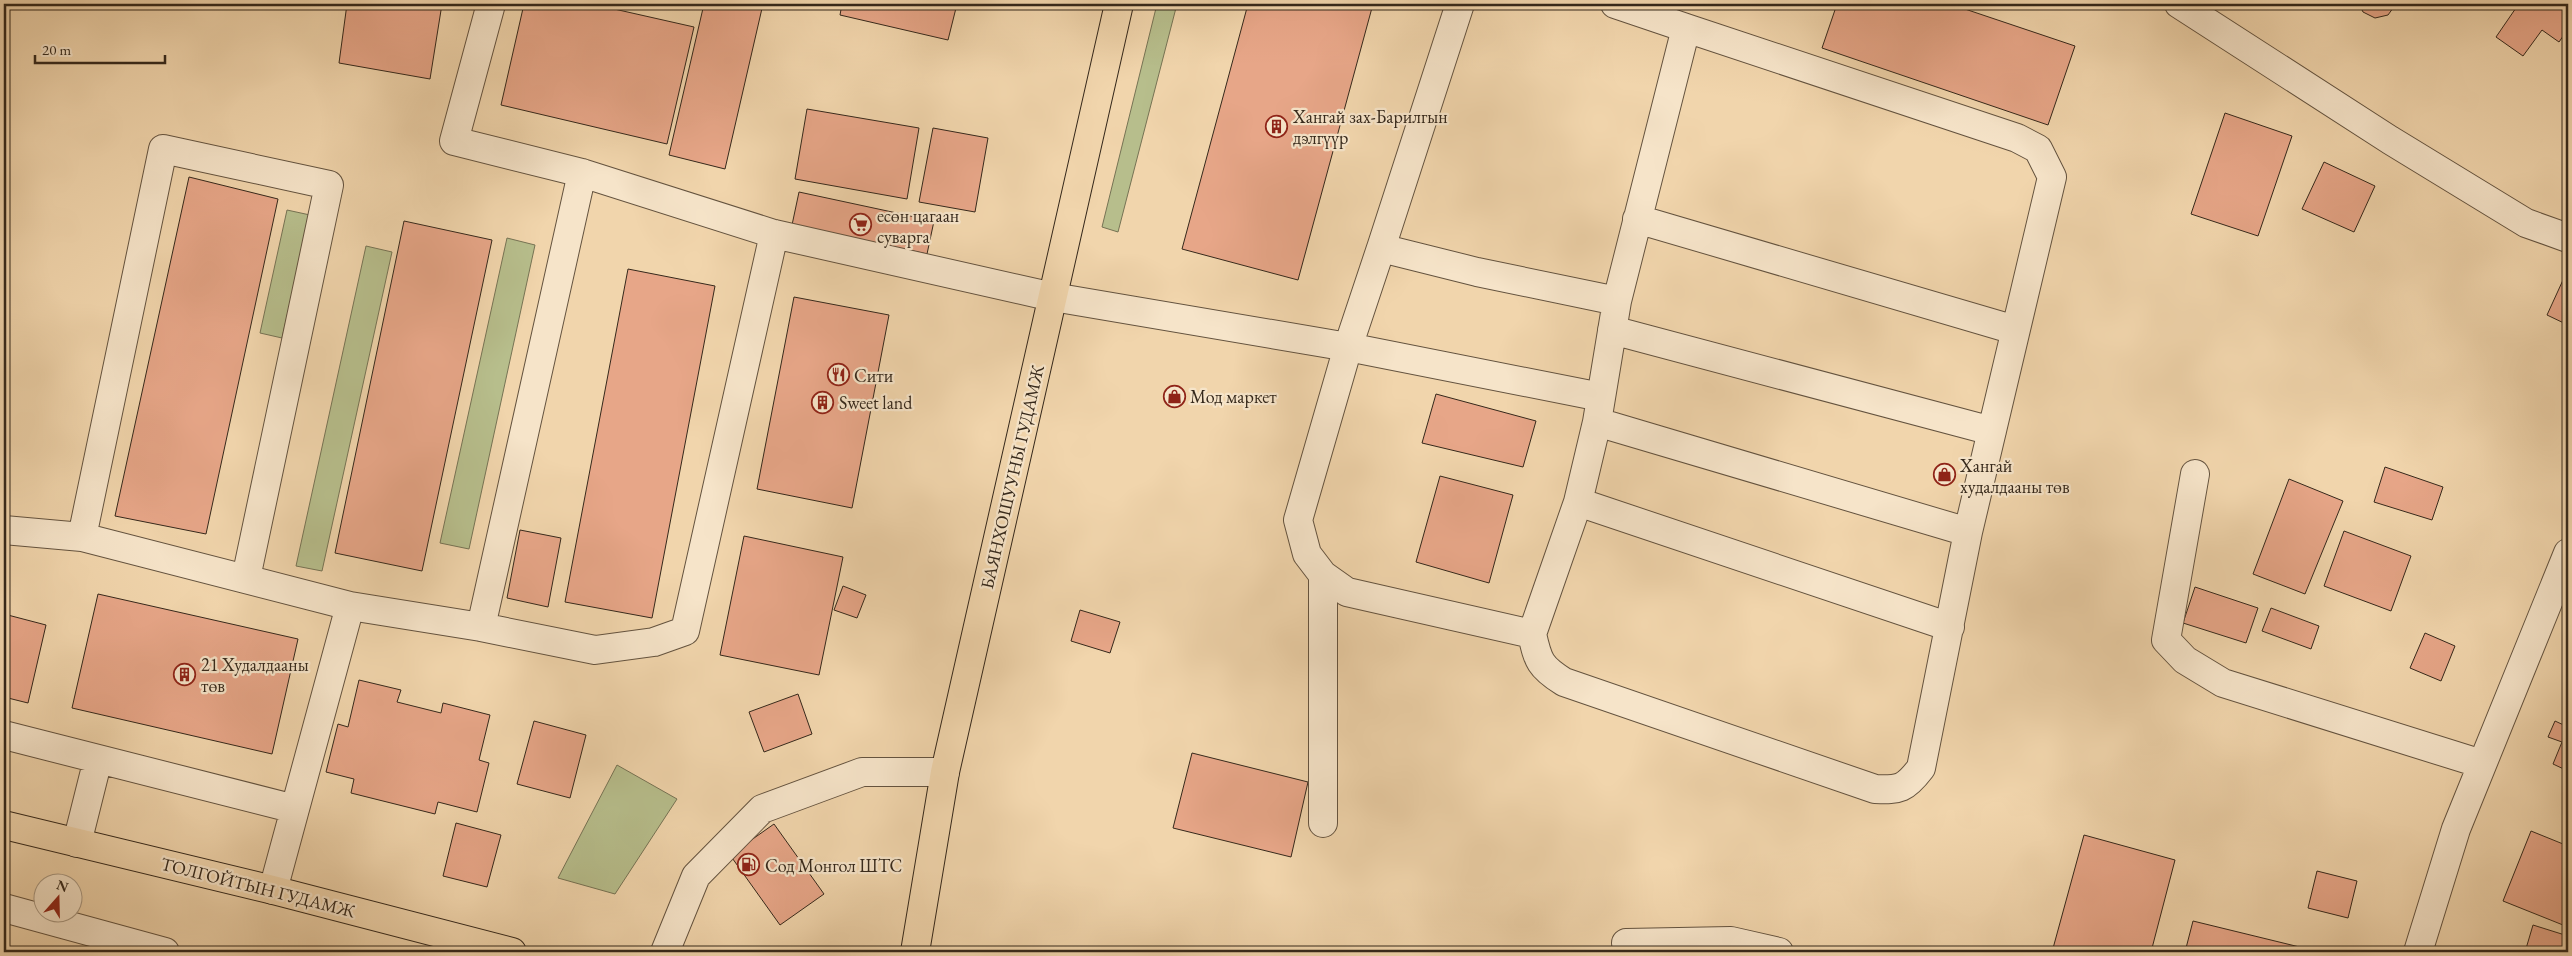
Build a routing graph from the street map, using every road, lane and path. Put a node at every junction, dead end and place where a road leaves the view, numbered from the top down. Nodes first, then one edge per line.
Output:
1 (491, 4) edge
2 (1120, 4) edge
3 (1460, 4) edge
4 (1616, 4) edge
5 (2179, 4) edge
6 (1686, 28) junction
7 (582, 173) junction
8 (1637, 219) junction
9 (774, 234) junction
10 (2568, 238) edge
11 (1381, 248) junction
12 (1053, 297) junction
13 (1617, 301) junction
14 (1612, 330) junction
15 (2016, 330) junction
16 (1348, 347) junction
17 (1599, 409) junction
18 (1992, 431) junction
19 (2196, 474) dead end
20 (1578, 502) junction
21 (4, 530) edge
22 (1968, 532) junction
23 (82, 537) junction
24 (2568, 554) edge
25 (1323, 575) junction
26 (246, 578) junction
27 (350, 606) junction
28 (481, 627) junction
29 (1950, 627) junction
30 (1532, 634) junction
31 (4, 735) edge
32 (98, 759) junction
33 (2482, 764) junction
34 (945, 772) junction
35 (295, 809) junction
36 (1323, 823) dead end
37 (4, 825) edge
38 (77, 843) junction
39 (273, 890) junction
40 (4, 908) edge
41 (1626, 943) dead end
42 (165, 952) edge
43 (512, 952) edge
44 (666, 952) edge
45 (916, 952) edge
46 (1779, 952) edge
47 (2418, 952) edge

1 - 7 street
2 - 12 main road, БАЯНХОШУУНЫ ГУДАМЖ
3 - 11 street
4 - 6 street
5 - 10 street
6 - 8 street
6 - 15 street
7 - 9 street
7 - 28 street
8 - 13 street
8 - 15 street
9 - 12 street
9 - 28 street
11 - 13 street
11 - 16 street
12 - 16 street
12 - 34 main road, БАЯНХОШУУНЫ ГУДАМЖ
13 - 14 street
14 - 17 street
14 - 18 street
15 - 18 street
16 - 17 street
16 - 25 street
17 - 20 street
17 - 22 street
18 - 22 street
19 - 33 street
20 - 29 street
20 - 30 street
21 - 23 street
22 - 29 street
23 - 26 street
23 - 26 street
24 - 33 street
25 - 30 street
25 - 36 street
26 - 27 street
27 - 28 street
27 - 35 street
29 - 30 street
31 - 32 street
32 - 35 street
32 - 38 street
33 - 47 street
34 - 44 street
34 - 45 main road, БАЯНХОШУУНЫ ГУДАМЖ
35 - 39 street
37 - 38 main road, ТОЛГОЙТЫН ГУДАМЖ
38 - 39 main road, ТОЛГОЙТЫН ГУДАМЖ
39 - 43 main road, ТОЛГОЙТЫН ГУДАМЖ
40 - 42 street
41 - 46 street

